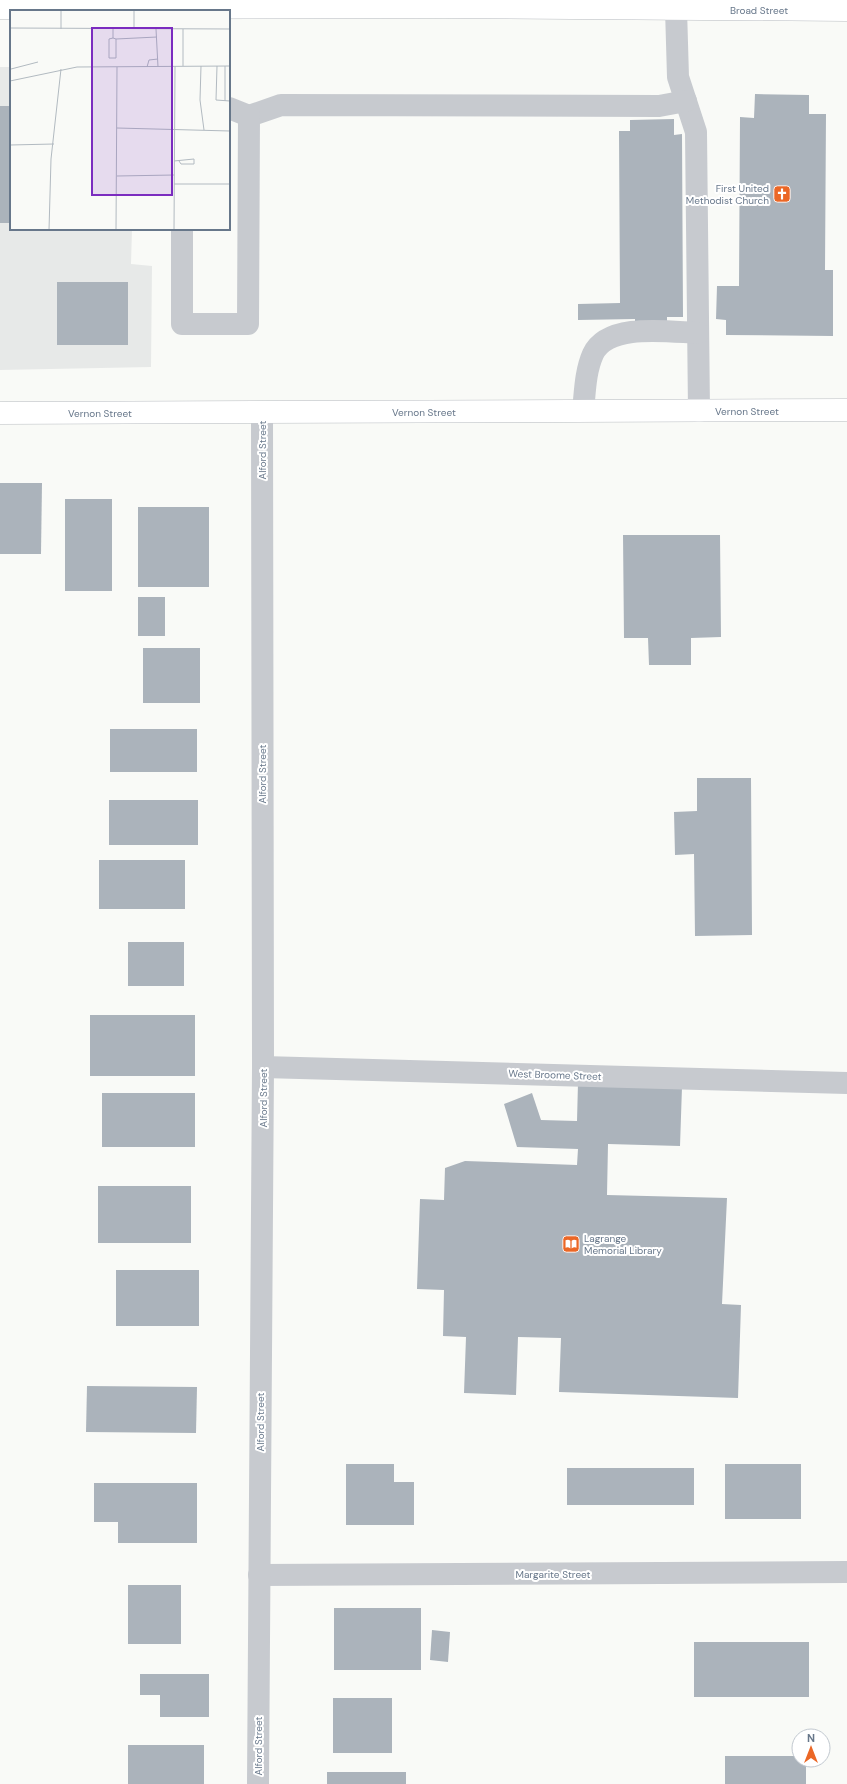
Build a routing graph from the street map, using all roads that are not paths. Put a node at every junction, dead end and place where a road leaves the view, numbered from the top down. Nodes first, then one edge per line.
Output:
1 (444, 4) edge
2 (0, 8) edge
3 (216, 9) edge
4 (676, 9) junction
5 (847, 10) edge
6 (686, 101) junction
7 (230, 108) edge
8 (249, 116) junction
9 (182, 230) edge
10 (698, 333) junction
11 (847, 410) edge
12 (583, 411) junction
13 (699, 411) junction
14 (262, 412) junction
15 (0, 413) edge
16 (263, 1067) junction
17 (847, 1083) edge
18 (847, 1572) edge
19 (259, 1575) junction
20 (258, 1784) edge

1 - 3 main road, Broad Street
1 - 4 main road, Broad Street
2 - 3 main road, Broad Street
4 - 5 main road, Broad Street
4 - 6 street
6 - 8 street
6 - 10 street
7 - 8 street
8 - 9 street
10 - 12 street
10 - 13 street
11 - 13 main road, Vernon Street
12 - 13 main road, Vernon Street
12 - 14 main road, Vernon Street
14 - 15 main road, Vernon Street
14 - 16 street, Alford Street
16 - 17 street, West Broome Street
16 - 19 street, Alford Street
18 - 19 street, Margarite Street
19 - 20 street, Alford Street

